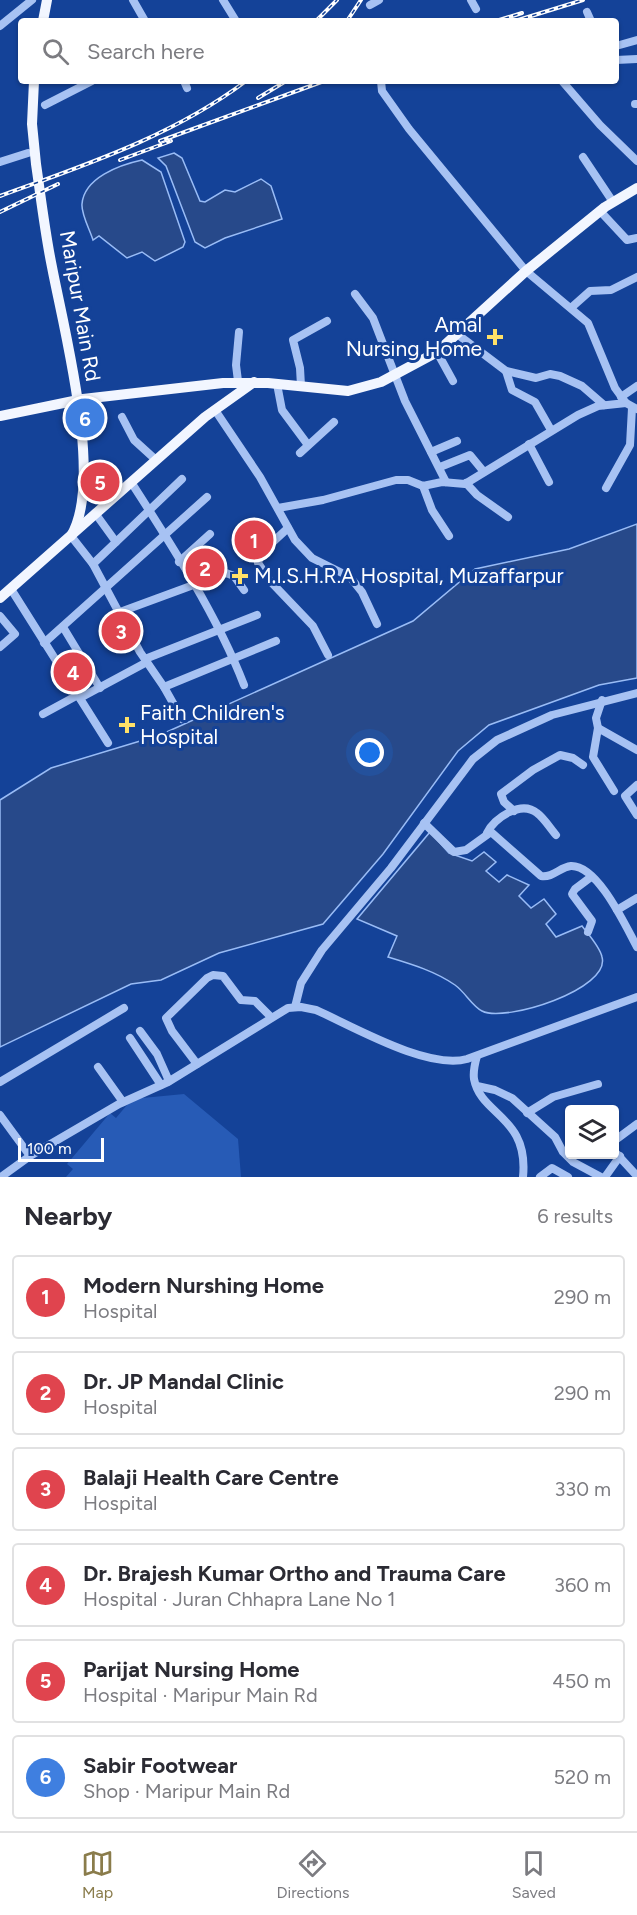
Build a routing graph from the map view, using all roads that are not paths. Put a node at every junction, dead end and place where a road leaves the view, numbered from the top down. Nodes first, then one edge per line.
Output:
1 (32, 0) edge
2 (133, 0) edge
3 (223, 0) edge
4 (379, 0) edge
5 (471, 0) edge
6 (49, 3) edge
7 (370, 5) dead end
8 (476, 9) dead end
9 (587, 12) dead end
10 (40, 18) edge
11 (45, 18) edge
12 (50, 18) edge
13 (144, 18) edge
14 (234, 18) edge
15 (590, 18) edge
16 (0, 26) edge
17 (637, 40) edge
18 (619, 45) edge
19 (637, 59) edge
20 (619, 60) edge
21 (28, 84) edge
22 (34, 84) edge
23 (39, 84) edge
24 (86, 84) edge
25 (380, 84) edge
26 (565, 84) edge
27 (45, 105) dead end
28 (42, 151) dead end
29 (28, 153) joint
30 (583, 157) dead end
31 (637, 161) edge
32 (0, 162) edge
33 (636, 191) edge
34 (613, 202) junction
35 (600, 212) junction
36 (637, 237) edge
37 (526, 271) junction
38 (637, 277) edge
39 (355, 294) dead end
40 (572, 307) junction
41 (327, 321) dead end
42 (239, 332) dead end
43 (457, 334) junction
44 (437, 352) junction
45 (506, 371) junction
46 (396, 376) junction
47 (238, 381) junction
48 (453, 381) dead end
49 (254, 382) junction
50 (277, 384) junction
51 (301, 386) junction
52 (637, 386) edge
53 (77, 400) junction
54 (629, 404) edge
55 (604, 405) junction
56 (215, 410) junction
57 (0, 416) edge
58 (122, 417) dead end
59 (334, 422) dead end
60 (551, 430) junction
61 (634, 430) edge
62 (457, 441) dead end
63 (529, 444) junction
64 (308, 445) junction
65 (431, 452) junction
66 (300, 453) dead end
67 (156, 460) junction
68 (440, 467) junction
69 (484, 472) junction
70 (182, 479) dead end
71 (131, 482) junction
72 (446, 482) junction
73 (549, 482) dead end
74 (466, 483) junction
75 (423, 486) junction
76 (606, 488) dead end
77 (207, 497) dead end
78 (278, 508) junction
79 (149, 512) junction
80 (95, 513) junction
81 (508, 517) dead end
82 (288, 528) junction
83 (210, 534) dead end
84 (71, 536) junction
85 (164, 536) junction
86 (449, 536) dead end
87 (116, 542) junction
88 (179, 562) junction
89 (93, 564) junction
90 (192, 584) junction
91 (105, 588) junction
92 (11, 589) junction
93 (244, 590) dead end
94 (0, 598) edge
95 (120, 612) junction
96 (257, 615) dead end
97 (0, 616) edge
98 (376, 624) dead end
99 (63, 627) junction
100 (218, 630) junction
101 (276, 641) dead end
102 (44, 643) junction
103 (0, 647) edge
104 (328, 655) dead end
105 (234, 658) junction
106 (146, 660) junction
107 (244, 685) dead end
108 (164, 687) junction
109 (100, 688) junction
110 (637, 693) edge
111 (79, 697) junction
112 (602, 700) junction
113 (42, 714) dead end
114 (182, 719) dead end
115 (598, 728) junction
116 (108, 742) dead end
117 (637, 750) edge
118 (583, 765) dead end
119 (637, 785) edge
120 (614, 791) dead end
121 (514, 811) junction
122 (637, 815) edge
123 (424, 823) junction
124 (487, 833) junction
125 (556, 835) dead end
126 (591, 877) junction
127 (637, 898) edge
128 (617, 910) junction
129 (588, 932) dead end
130 (637, 946) edge
131 (637, 997) edge
132 (295, 1007) junction
133 (124, 1008) dead end
134 (271, 1017) junction
135 (140, 1031) dead end
136 (130, 1038) dead end
137 (477, 1056) junction
138 (197, 1064) junction
139 (98, 1067) dead end
140 (0, 1082) edge
141 (165, 1083) junction
142 (598, 1084) dead end
143 (477, 1086) junction
144 (123, 1102) junction
145 (527, 1113) junction
146 (0, 1115) edge
147 (637, 1124) edge
148 (619, 1138) edge
149 (30, 1156) junction
150 (619, 1156) edge
151 (614, 1159) edge
152 (637, 1176) edge
153 (1, 1177) edge
154 (523, 1177) edge
155 (540, 1177) edge
156 (568, 1177) edge
157 (603, 1177) edge

1 - 16 street
2 - 13 street
3 - 14 street
4 - 7 street
5 - 8 street
6 - 10 main road
6 - 11 main road
6 - 12 main road
9 - 15 street
17 - 18 street
19 - 20 street
21 - 29 main road
22 - 53 main road, Maripur Main Rd
23 - 28 main road
24 - 27 street
25 - 37 street
26 - 31 street
29 - 32 street
30 - 34 street
33 - 34 main road
34 - 35 main road
35 - 36 street
35 - 37 main road
37 - 40 street
37 - 43 main road
38 - 40 street
39 - 46 street
40 - 54 street
41 - 51 street
42 - 47 street
43 - 44 main road
43 - 45 street
44 - 46 main road
44 - 48 street
45 - 55 street
45 - 60 street
46 - 51 main road
46 - 65 street
47 - 49 main road
47 - 53 main road
49 - 50 main road
49 - 56 main road
50 - 51 main road
50 - 64 street
52 - 54 street
53 - 57 main road
53 - 84 main road, Maripur Main Rd
54 - 55 street
54 - 61 street
55 - 60 street
56 - 67 main road
56 - 78 street
58 - 67 street
59 - 64 street
60 - 63 street
61 - 76 street
62 - 65 street
63 - 69 street
63 - 73 street
64 - 66 street
65 - 68 street
67 - 71 main road
68 - 69 street
68 - 72 street
69 - 74 street
70 - 79 street
71 - 79 street
71 - 80 main road
72 - 74 street
72 - 75 street
74 - 81 street
75 - 78 street
75 - 86 street
77 - 85 street
78 - 82 street
79 - 85 street
79 - 87 street
80 - 84 main road
80 - 87 street
82 - 98 street
82 - 104 street
83 - 88 street
84 - 89 street
84 - 92 main road
85 - 88 street
85 - 91 street
87 - 89 street
88 - 90 street
89 - 91 street
90 - 93 street
90 - 95 street
90 - 100 street
91 - 95 street
91 - 99 street
92 - 94 main road
92 - 102 street
95 - 106 street
96 - 100 street
97 - 103 street
99 - 102 street
99 - 109 street
100 - 105 street
100 - 106 street
101 - 105 street
102 - 111 street
105 - 107 street
105 - 108 street
106 - 108 street
106 - 109 street
108 - 114 street
109 - 111 street
110 - 112 street
111 - 113 street
111 - 116 street
112 - 115 street
112 - 123 street
115 - 117 street
115 - 120 street
118 - 121 street
119 - 122 street
121 - 124 street
121 - 125 street
123 - 124 street
123 - 132 street
124 - 126 street
126 - 128 street
126 - 129 street
127 - 128 street
128 - 130 street
131 - 137 street
132 - 134 street
132 - 137 street
133 - 140 street
134 - 138 street
134 - 138 street
135 - 141 street
136 - 141 street
137 - 143 street
138 - 141 street
139 - 144 street
141 - 144 street
142 - 145 street
143 - 145 street
143 - 154 street
144 - 149 street
145 - 157 street
146 - 149 street
147 - 148 street
149 - 153 street
150 - 152 street
151 - 157 street
155 - 156 street

